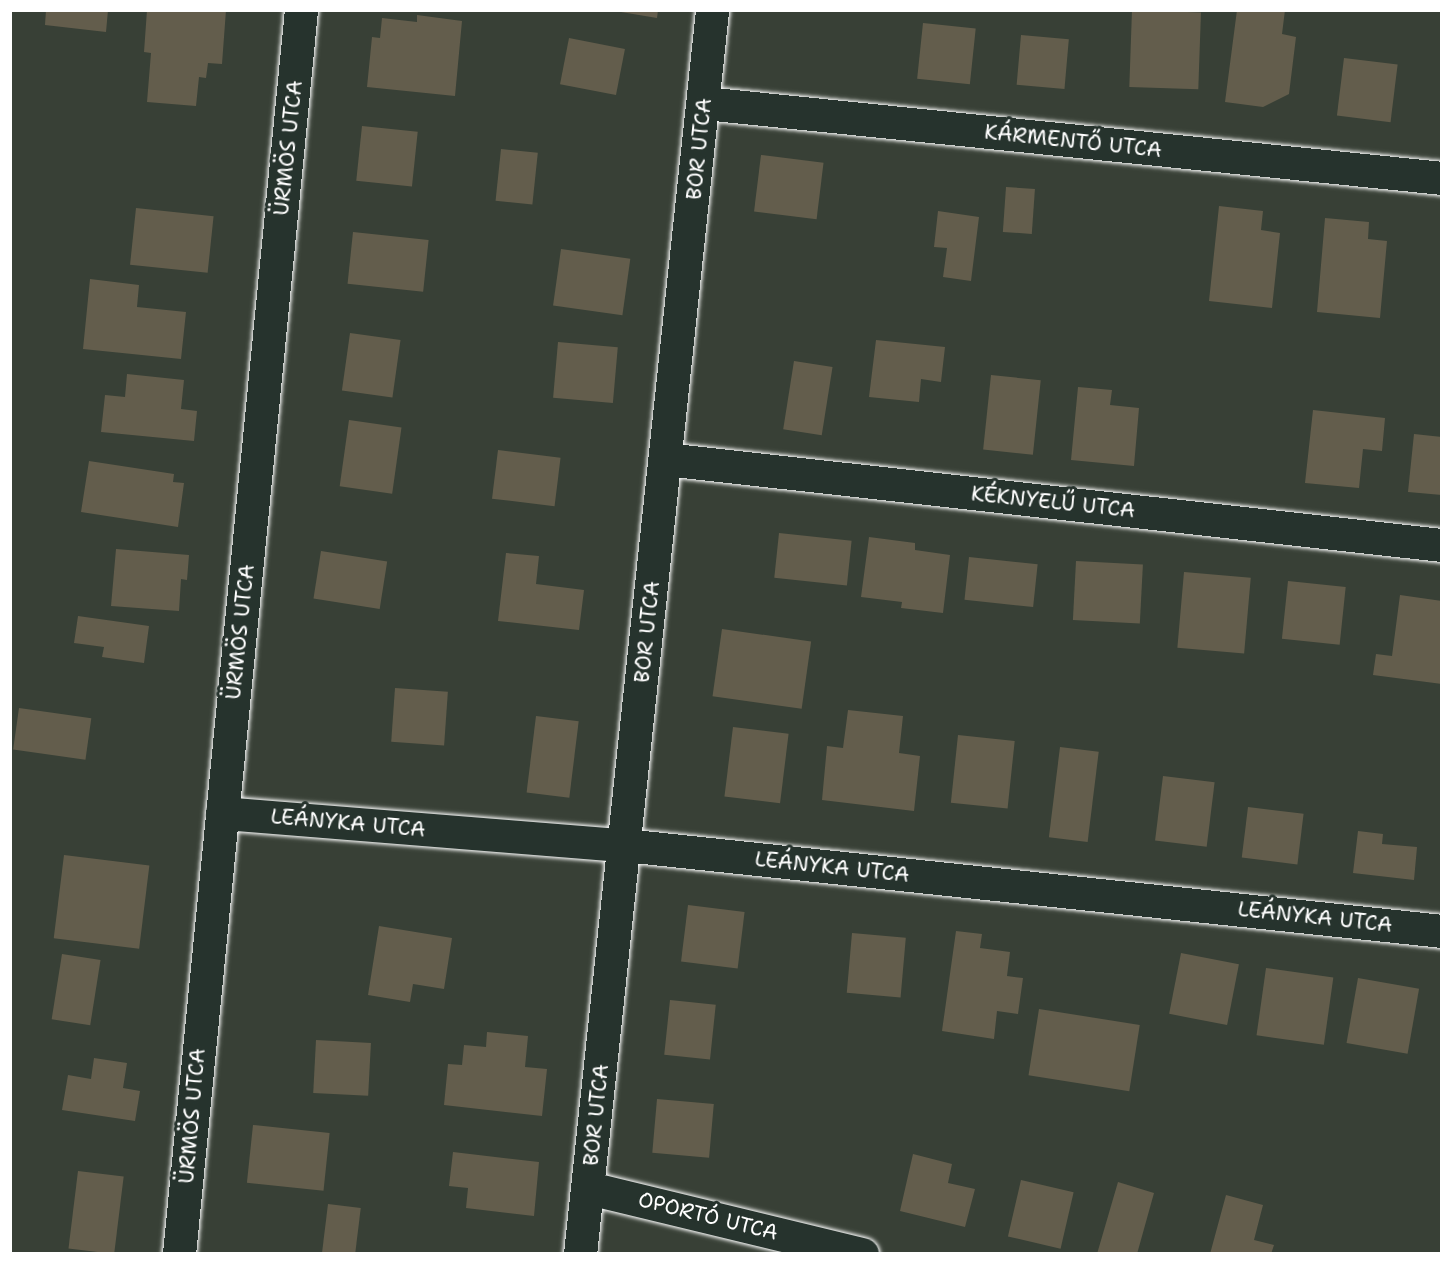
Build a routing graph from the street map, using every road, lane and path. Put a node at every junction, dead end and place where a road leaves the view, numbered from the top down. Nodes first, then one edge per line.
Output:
1 (301, 10) edge
2 (712, 10) edge
3 (704, 104) junction
4 (1442, 178) edge
5 (665, 459) junction
6 (1442, 545) edge
7 (222, 813) junction
8 (624, 845) junction
9 (1442, 931) edge
10 (589, 1188) junction
11 (179, 1254) edge
12 (580, 1254) edge
13 (862, 1254) edge

1 - 7 street, ÜRMÖS UTCA
2 - 3 street, BOR UTCA
3 - 4 street, KÁRMENTŐ UTCA
3 - 5 street, BOR UTCA
5 - 6 street, KÉKNYELŰ UTCA
5 - 8 street, BOR UTCA
7 - 8 street, LEÁNYKA UTCA
7 - 11 street, ÜRMÖS UTCA
8 - 9 street, LEÁNYKA UTCA
8 - 10 street, BOR UTCA
10 - 12 street, BOR UTCA
10 - 13 street, OPORTÓ UTCA

